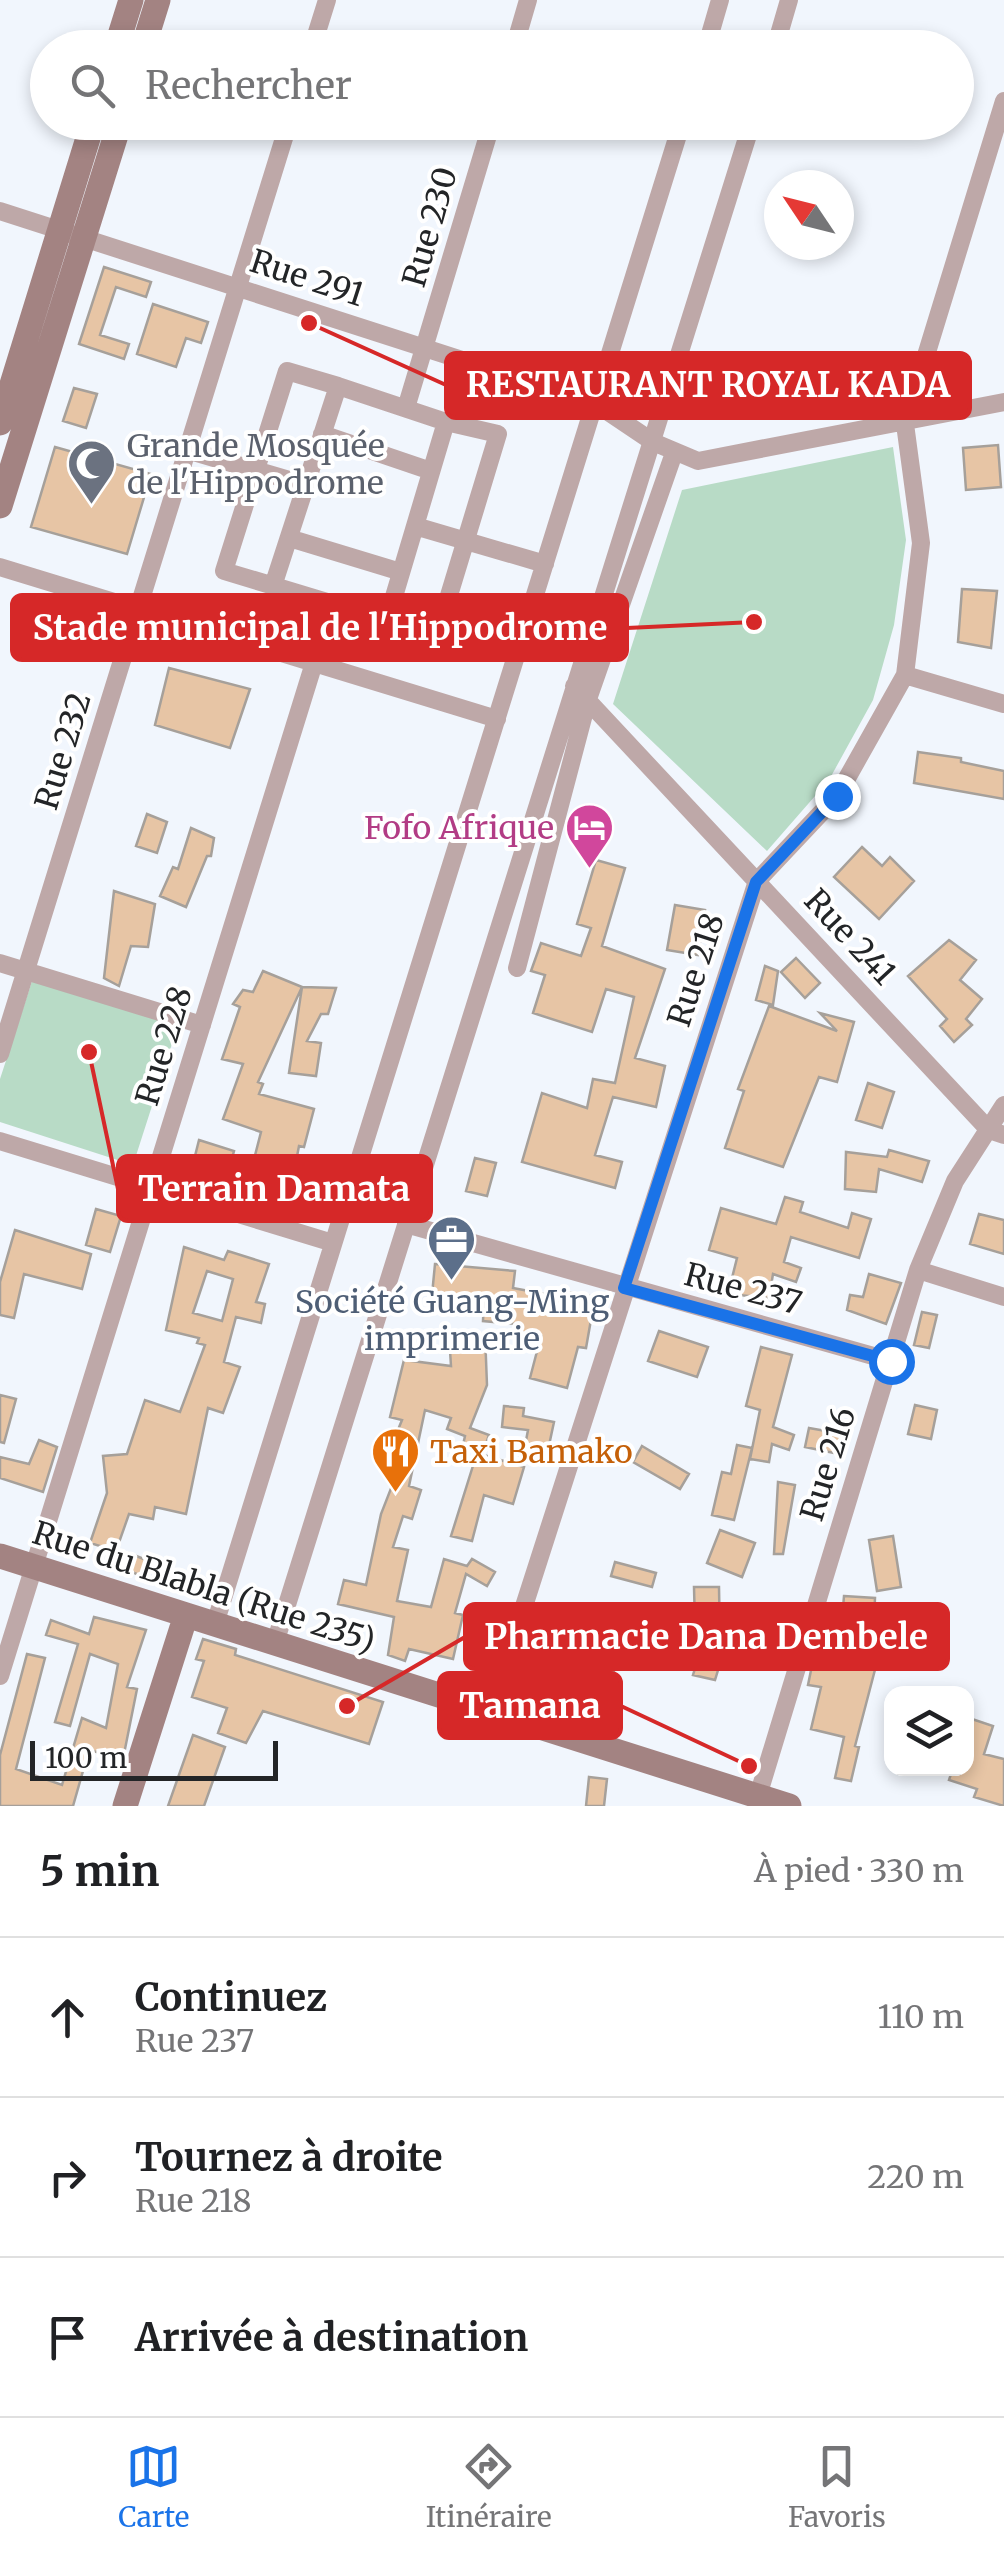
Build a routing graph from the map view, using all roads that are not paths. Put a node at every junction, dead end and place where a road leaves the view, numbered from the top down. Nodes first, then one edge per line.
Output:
1 (131, 0) edge
2 (158, 0) edge
3 (327, 0) edge
4 (528, 0) edge
5 (720, 0) edge
6 (790, 0) edge
7 (122, 30) edge
8 (149, 30) edge
9 (318, 30) edge
10 (519, 30) edge
11 (711, 30) edge
12 (781, 30) edge
13 (1004, 102) edge
14 (90, 140) edge
15 (112, 140) edge
16 (283, 140) edge
17 (487, 140) edge
18 (676, 140) edge
19 (746, 140) edge
20 (0, 211) edge
21 (72, 234) junction
22 (238, 288) junction
23 (426, 348) junction
24 (338, 386) junction
25 (1004, 402) edge
26 (595, 403) junction
27 (406, 408) junction
28 (0, 422) edge
29 (446, 422) junction
30 (905, 424) junction
31 (322, 434) junction
32 (653, 442) junction
33 (188, 450) junction
34 (674, 454) junction
35 (255, 471) junction
36 (431, 471) junction
37 (306, 485) junction
38 (0, 506) edge
39 (415, 526) junction
40 (289, 538) junction
41 (466, 541) junction
42 (545, 564) junction
43 (0, 567) edge
44 (401, 572) junction
45 (274, 586) junction
46 (332, 604) junction
47 (138, 609) junction
48 (387, 620) junction
49 (314, 663) junction
50 (905, 675) junction
51 (581, 692) junction
52 (1004, 704) edge
53 (496, 719) junction
54 (756, 882) junction
55 (0, 964) edge
56 (517, 968) dead end
57 (26, 971) junction
58 (202, 1025) junction
59 (0, 1054) edge
60 (1004, 1105) edge
61 (996, 1132) edge
62 (0, 1141) edge
63 (152, 1188) junction
64 (406, 1224) junction
65 (333, 1243) junction
66 (918, 1270) junction
67 (624, 1288) junction
68 (1004, 1297) edge
69 (891, 1361) junction
70 (0, 1556) edge
71 (34, 1567) junction
72 (186, 1615) junction
73 (215, 1624) junction
74 (274, 1643) junction
75 (0, 1676) edge
76 (490, 1712) junction
77 (758, 1796) junction
78 (125, 1806) edge
79 (789, 1806) edge

1 - 7 street
2 - 8 street
3 - 9 street
4 - 10 street
5 - 11 street
6 - 12 street
13 - 30 street, Rue 218
14 - 21 street
15 - 21 street
16 - 22 street, Rue 232
17 - 23 street, Rue 230
18 - 26 street
19 - 32 street
20 - 21 street, Rue 291
21 - 22 street, Rue 291
21 - 28 street
21 - 38 street
22 - 23 street, Rue 291
22 - 33 street, Rue 232
23 - 26 street, Rue 291
23 - 27 street, Rue 230
24 - 27 street
24 - 31 street
24 - 35 street
25 - 30 street
26 - 32 street, Rue 291
26 - 42 street
27 - 29 street
29 - 36 street
29 - 41 street
30 - 34 street
30 - 50 street, Rue 218
31 - 36 street
31 - 37 street
32 - 34 street, Rue 291
32 - 51 street
33 - 35 street
33 - 47 street, Rue 232
34 - 51 street
35 - 37 street
35 - 45 street
36 - 39 street
37 - 40 street
39 - 41 street
39 - 44 street
40 - 44 street
40 - 45 street
41 - 42 street
41 - 48 street
42 - 53 street
43 - 47 street
44 - 48 street
45 - 46 street
46 - 48 street
46 - 49 street, Rue 228
47 - 49 street
47 - 57 street, Rue 232
49 - 53 street
49 - 58 street, Rue 228
50 - 52 street
50 - 54 street, Rue 218
51 - 54 street, Rue 241
51 - 56 street
51 - 64 street
53 - 65 street
54 - 61 street, Rue 241
54 - 67 street, Rue 218
55 - 57 street
57 - 58 street
57 - 59 street, Rue 232
58 - 63 street, Rue 228
60 - 61 street, Rue 216
61 - 66 street, Rue 216
62 - 63 street
63 - 65 street
63 - 71 street, Rue 228
64 - 67 street, Rue 237
64 - 74 street
65 - 73 street
66 - 68 street
66 - 69 street, Rue 216
67 - 69 street, Rue 237
67 - 76 street, Rue 218
69 - 77 street, Rue 216
70 - 71 street, Rue du Blabla (Rue 235)
71 - 72 street, Rue du Blabla (Rue 235)
71 - 75 street, Rue 228
72 - 73 street, Rue du Blabla (Rue 235)
72 - 78 street
73 - 74 street, Rue du Blabla (Rue 235)
74 - 76 street, Rue du Blabla (Rue 235)
76 - 77 street, Rue du Blabla (Rue 235)
77 - 79 street, Rue du Blabla (Rue 235)

